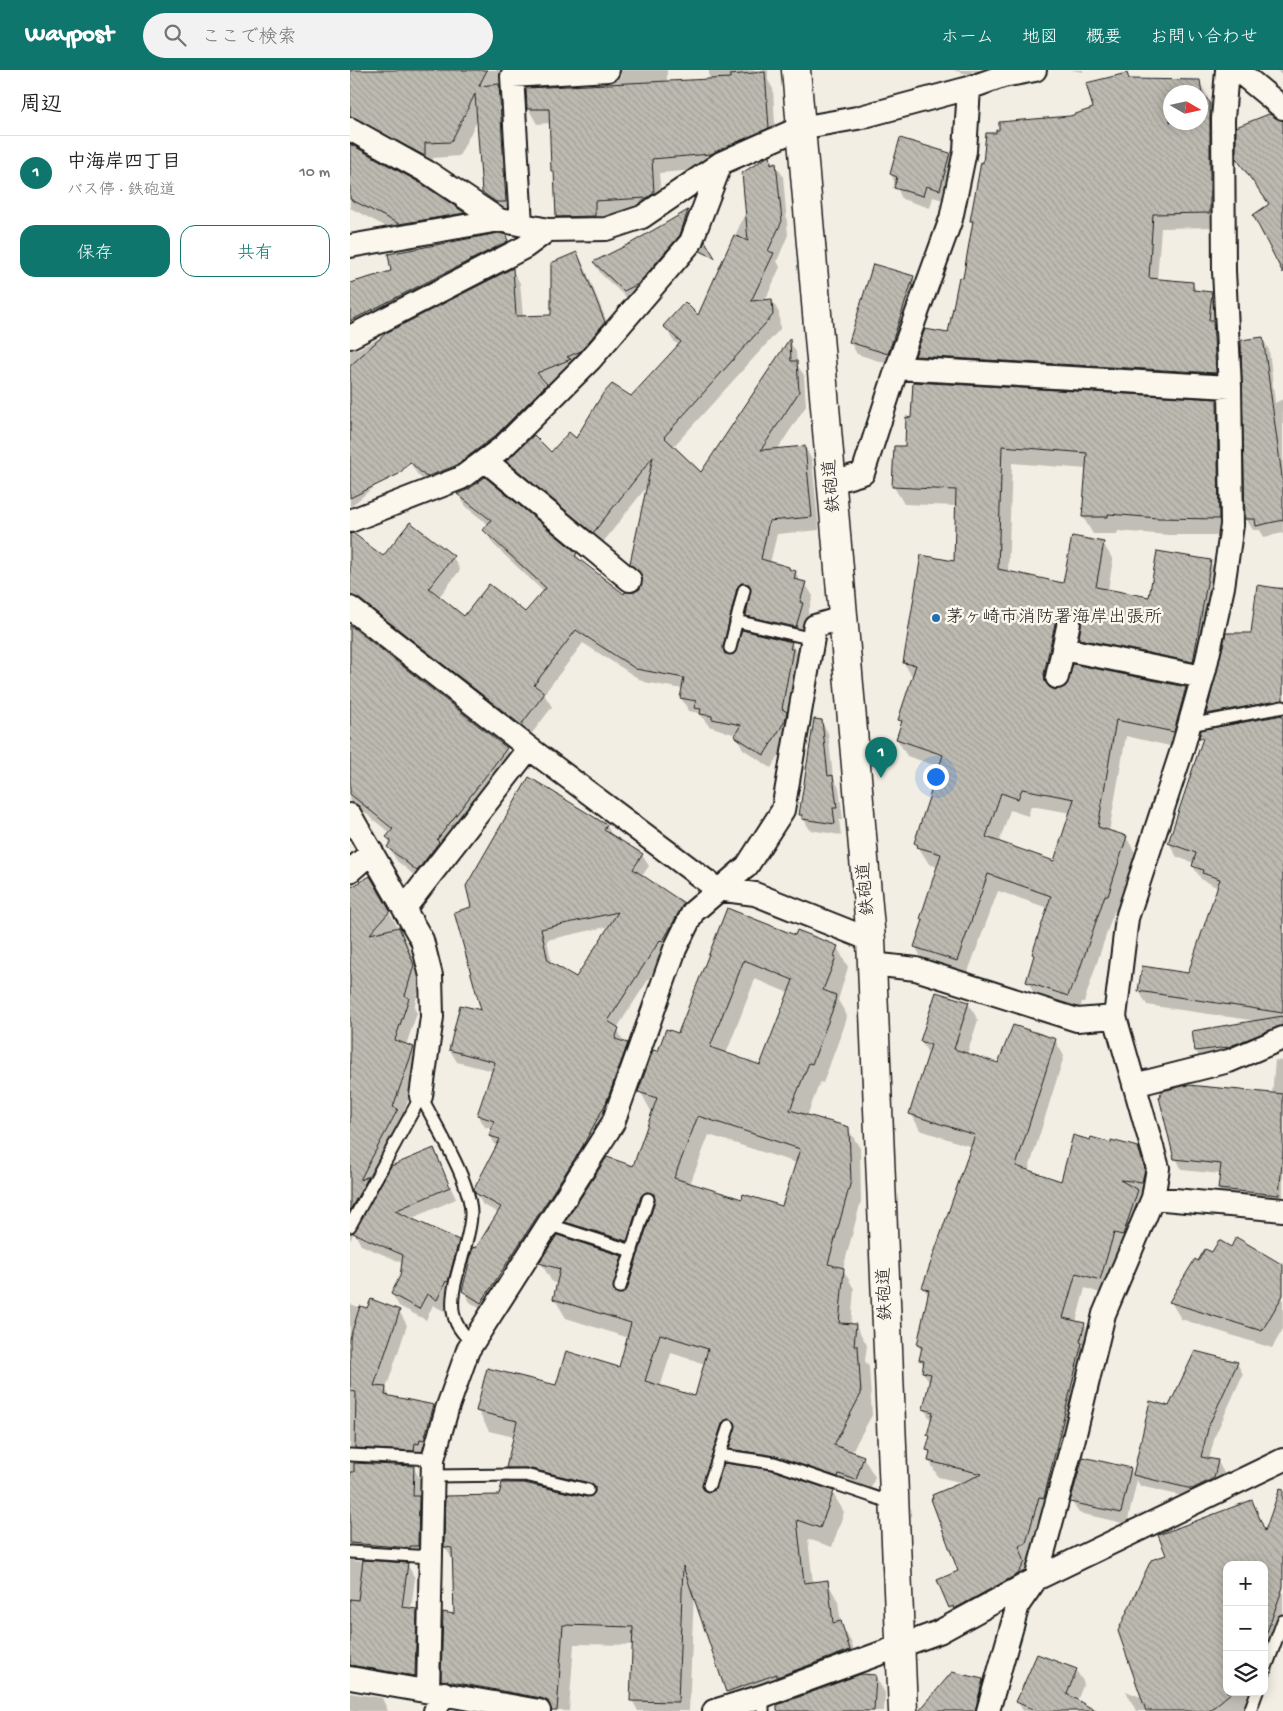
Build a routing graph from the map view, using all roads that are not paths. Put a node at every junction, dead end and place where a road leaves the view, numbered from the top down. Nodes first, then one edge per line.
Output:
1 (608, 70) edge
2 (796, 70) edge
3 (1035, 70) edge
4 (1227, 70) edge
5 (1237, 70) edge
6 (969, 88) junction
7 (1283, 108) edge
8 (800, 128) junction
9 (350, 129) edge
10 (722, 163) junction
11 (510, 222) junction
12 (548, 230) junction
13 (350, 246) edge
14 (350, 337) edge
15 (897, 368) junction
16 (1230, 387) junction
17 (486, 461) junction
18 (833, 482) junction
19 (350, 521) edge
20 (630, 580) dead end
21 (744, 590) dead end
22 (350, 608) edge
23 (844, 617) junction
24 (736, 621) junction
25 (1069, 622) dead end
26 (813, 639) junction
27 (730, 648) dead end
28 (1063, 649) junction
29 (1057, 677) dead end
30 (1203, 677) junction
31 (1283, 707) edge
32 (1190, 725) junction
33 (529, 748) junction
34 (350, 814) edge
35 (372, 852) junction
36 (350, 872) edge
37 (717, 889) junction
38 (404, 909) junction
39 (872, 952) junction
40 (1114, 1018) junction
41 (1283, 1038) edge
42 (1134, 1085) junction
43 (421, 1096) junction
44 (1153, 1198) junction
45 (648, 1199) dead end
46 (1283, 1210) edge
47 (547, 1224) junction
48 (350, 1226) edge
49 (632, 1251) junction
50 (620, 1287) dead end
51 (472, 1344) junction
52 (729, 1426) dead end
53 (719, 1455) junction
54 (350, 1456) edge
55 (1283, 1460) edge
56 (433, 1467) junction
57 (709, 1485) dead end
58 (588, 1490) dead end
59 (895, 1504) junction
60 (350, 1552) edge
61 (431, 1557) junction
62 (1036, 1579) junction
63 (1283, 1621) edge
64 (901, 1646) junction
65 (1268, 1662) edge
66 (350, 1678) edge
67 (1256, 1696) edge
68 (436, 1698) edge
69 (763, 1703) edge
70 (539, 1711) edge
71 (714, 1711) edge
72 (903, 1711) edge
73 (988, 1711) edge
74 (1250, 1711) edge

1 - 11 street
2 - 8 street, 鉄砲道
3 - 6 street
4 - 16 street
5 - 7 street
6 - 8 street
6 - 15 street
8 - 10 street
8 - 18 street, 鉄砲道
9 - 11 street
10 - 12 street
10 - 17 street
11 - 12 street
11 - 13 street
12 - 14 street
15 - 16 street
15 - 18 street
16 - 30 street
17 - 19 street
17 - 20 street
18 - 23 street, 鉄砲道
21 - 24 lane
22 - 33 street
23 - 26 street
23 - 39 street, 鉄砲道
24 - 26 lane
24 - 27 lane
25 - 28 street
26 - 37 street
28 - 29 street
28 - 30 street
30 - 32 street
31 - 32 lane
32 - 40 street
33 - 37 street
33 - 38 street
34 - 35 street
35 - 36 street
35 - 38 street
37 - 39 street
37 - 47 street
38 - 43 street
39 - 40 street
39 - 59 street, 鉄砲道
40 - 42 street
41 - 42 street
42 - 44 street
43 - 48 lane
43 - 51 lane
44 - 46 street
44 - 62 street
45 - 49 lane
47 - 49 lane
47 - 51 street
49 - 50 lane
51 - 56 street
52 - 53 lane
53 - 57 lane
53 - 59 lane
54 - 56 lane
55 - 62 street
56 - 58 lane
56 - 61 street
59 - 64 street, 鉄砲道
60 - 61 lane
61 - 68 street
62 - 64 street
62 - 73 street
63 - 65 lane
64 - 69 street
64 - 72 street, 鉄砲道
66 - 68 street
67 - 74 lane
68 - 70 street
69 - 71 street

